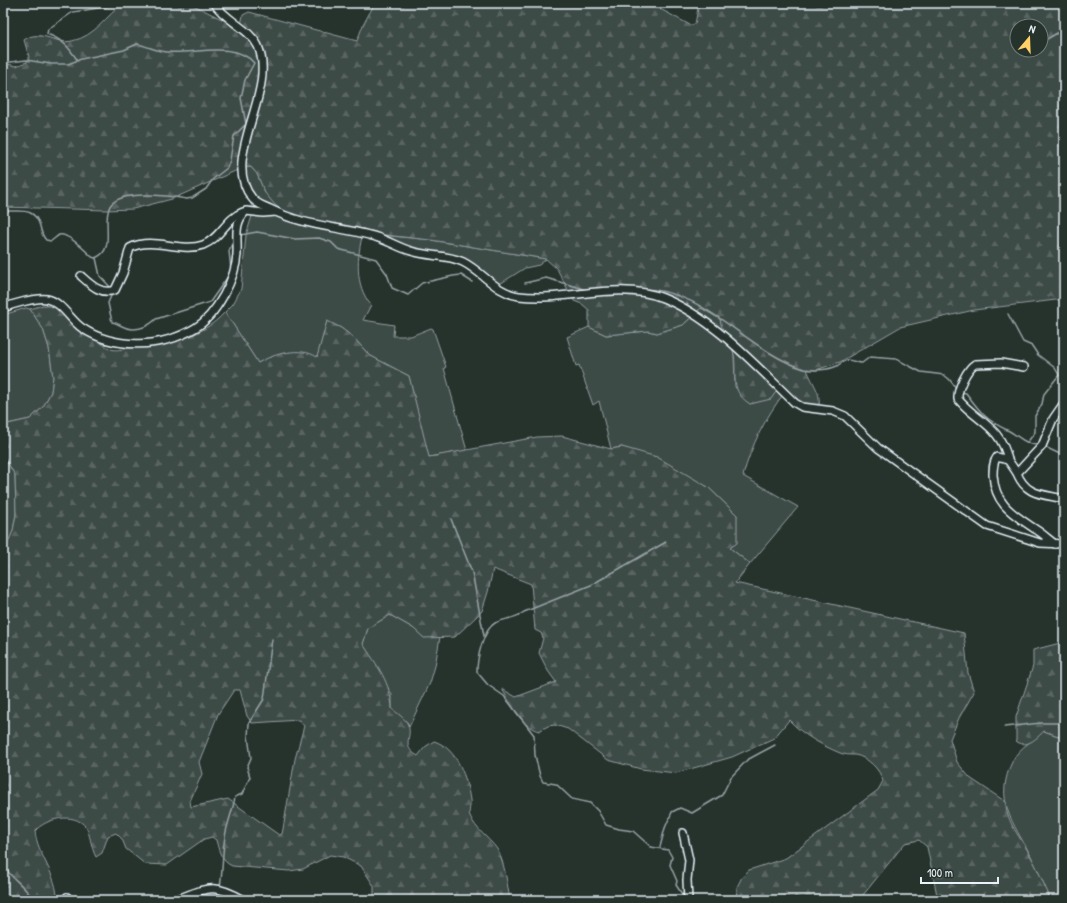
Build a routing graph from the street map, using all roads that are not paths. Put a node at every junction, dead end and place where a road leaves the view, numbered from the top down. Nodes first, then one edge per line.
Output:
1 (214, 3) edge
2 (246, 211) junction
3 (276, 212) junction
4 (81, 276) dead end
5 (3, 308) edge
6 (1024, 367) dead end
7 (1064, 403) edge
8 (1008, 460) junction
9 (1016, 473) junction
10 (1064, 499) edge
11 (1055, 544) junction
12 (1064, 544) edge
13 (683, 833) dead end
14 (175, 900) edge
15 (244, 900) edge
16 (688, 900) edge

1 - 3 street
2 - 3 street
2 - 4 street
2 - 5 street
3 - 11 street
6 - 8 street
7 - 9 street
8 - 9 street
8 - 11 street
9 - 10 street
11 - 12 street
13 - 16 street
14 - 15 street

